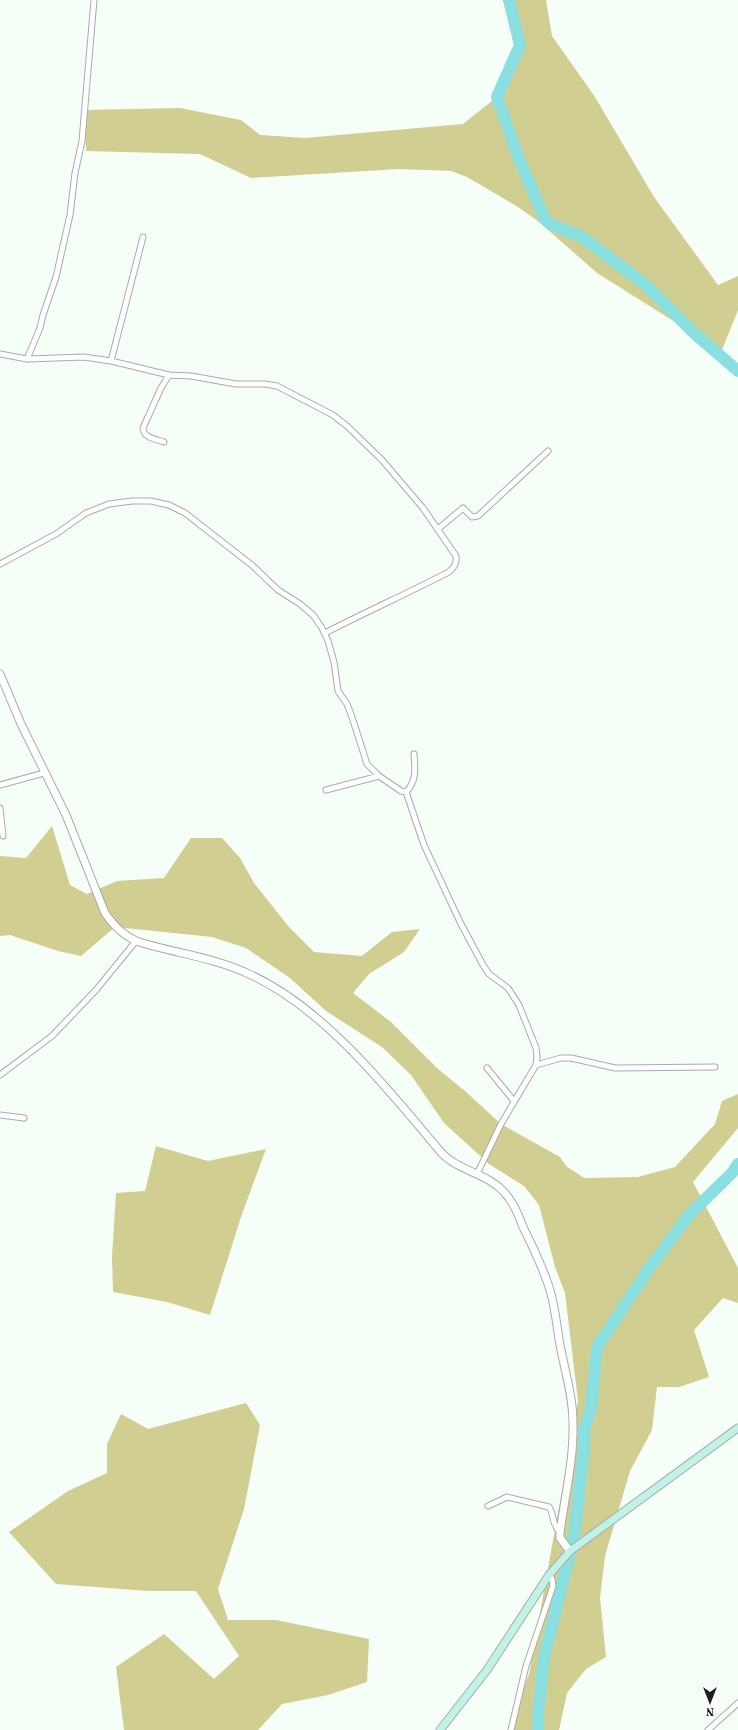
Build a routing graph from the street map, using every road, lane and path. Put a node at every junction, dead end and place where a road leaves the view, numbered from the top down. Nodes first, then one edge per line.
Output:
1 (94, 0) edge
2 (143, 237) dead end
3 (0, 354) edge
4 (27, 359) junction
5 (111, 361) junction
6 (169, 375) junction
7 (164, 442) dead end
8 (548, 452) dead end
9 (438, 529) junction
10 (0, 564) edge
11 (325, 634) junction
12 (0, 674) edge
13 (414, 754) dead end
14 (44, 773) junction
15 (379, 776) junction
16 (0, 784) edge
17 (326, 790) dead end
18 (406, 792) junction
19 (0, 808) edge
20 (3, 836) dead end
21 (136, 941) junction
22 (536, 1064) junction
23 (715, 1067) dead end
24 (488, 1068) dead end
25 (0, 1075) edge
26 (514, 1101) junction
27 (0, 1115) edge
28 (24, 1118) dead end
29 (476, 1174) junction
30 (738, 1428) edge
31 (488, 1506) dead end
32 (560, 1532) junction
33 (570, 1551) junction
34 (549, 1575) junction
35 (738, 1703) edge
36 (440, 1730) edge
37 (511, 1730) edge
38 (708, 1730) edge

1 - 4 street
2 - 5 street
3 - 4 street
4 - 5 street
5 - 6 street
6 - 7 street
6 - 9 street
8 - 9 street
9 - 11 street
10 - 11 street
11 - 15 street
12 - 14 street
13 - 18 street
14 - 16 street
14 - 21 street
15 - 17 street
15 - 18 street
18 - 22 street
19 - 20 street
21 - 25 street
21 - 29 street
22 - 23 street
22 - 26 street
24 - 26 street
26 - 29 street
27 - 28 street
29 - 32 street
30 - 33 main road
31 - 32 street
32 - 33 street
33 - 34 main road
34 - 36 main road
34 - 37 street
35 - 38 street

